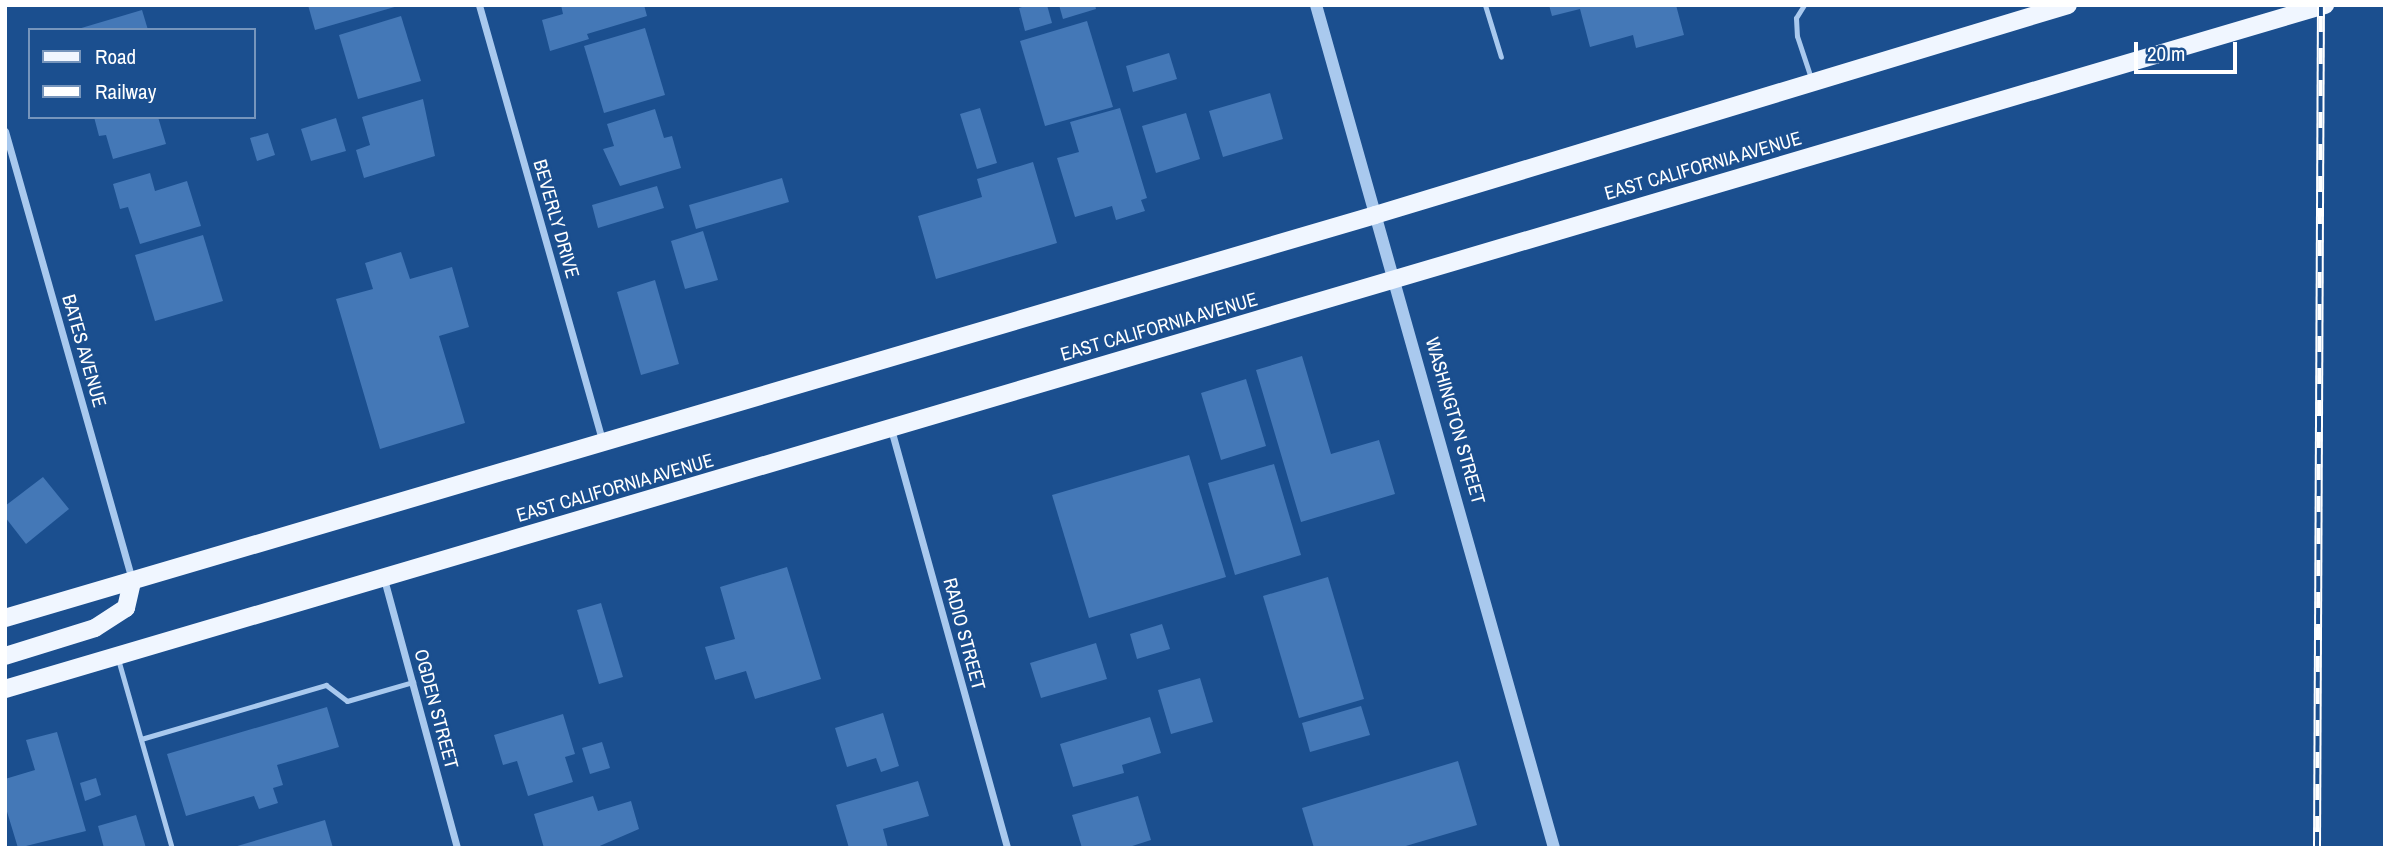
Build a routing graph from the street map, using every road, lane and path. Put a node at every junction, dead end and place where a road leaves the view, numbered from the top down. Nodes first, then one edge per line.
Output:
1 (479, 5) edge
2 (1315, 5) edge
3 (1485, 5) edge
4 (1804, 5) edge
5 (2067, 5) edge
6 (2325, 5) edge
7 (1501, 57) dead end
8 (1812, 82) junction
9 (5, 131) edge
10 (1375, 215) junction
11 (1395, 279) junction
12 (891, 428) junction
13 (603, 442) junction
14 (384, 578) junction
15 (132, 581) junction
16 (5, 618) edge
17 (5, 656) edge
18 (117, 656) junction
19 (412, 682) junction
20 (5, 689) edge
21 (141, 739) junction
22 (172, 848) edge
23 (457, 848) edge
24 (1007, 848) edge
25 (1554, 848) edge

1 - 13 street, BEVERLY DRIVE
2 - 10 street, WASHINGTON STREET
3 - 7 lane
4 - 8 lane
5 - 8 main road
6 - 11 main road, EAST CALIFORNIA AVENUE
8 - 10 main road
9 - 15 street, BATES AVENUE
10 - 11 street, WASHINGTON STREET
10 - 13 main road
11 - 12 main road, EAST CALIFORNIA AVENUE
11 - 25 street, WASHINGTON STREET
12 - 14 main road, EAST CALIFORNIA AVENUE
12 - 24 street, RADIO STREET
13 - 15 main road
14 - 18 main road, EAST CALIFORNIA AVENUE
14 - 19 street, OGDEN STREET
15 - 16 main road
15 - 17 main road
18 - 20 main road, EAST CALIFORNIA AVENUE
18 - 21 lane
19 - 21 lane
19 - 23 street, OGDEN STREET
21 - 22 lane

